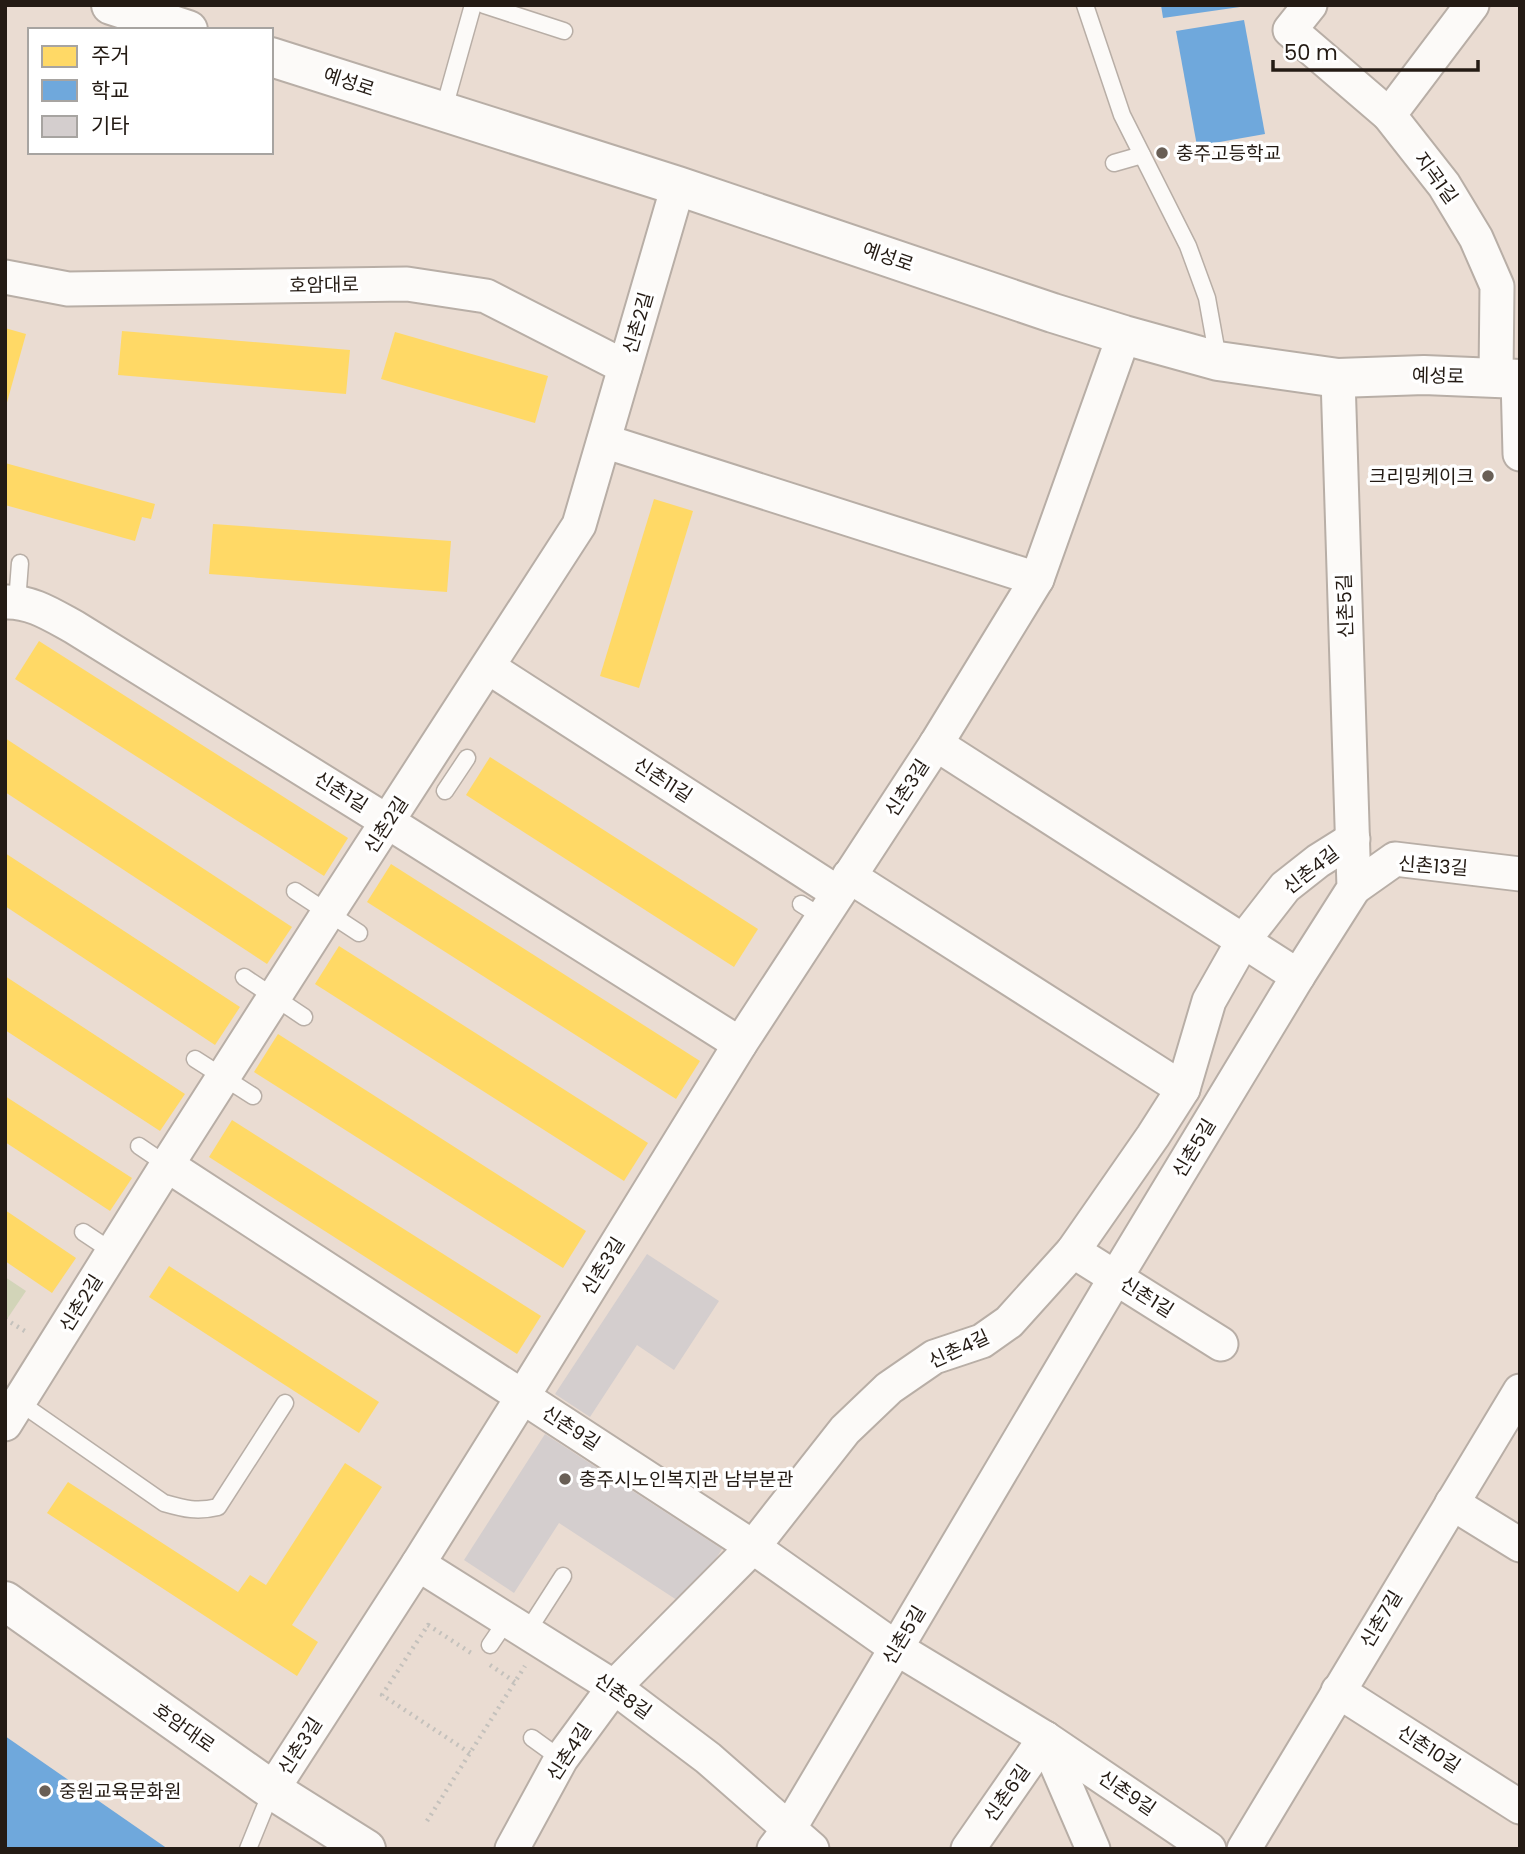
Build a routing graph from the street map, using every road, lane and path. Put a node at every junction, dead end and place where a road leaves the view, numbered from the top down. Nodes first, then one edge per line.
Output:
1 (111, 5) edge
2 (473, 5) edge
3 (484, 5) edge
4 (1085, 5) edge
5 (1310, 5) edge
6 (1472, 5) edge
7 (175, 19) edge
8 (564, 31) dead end
9 (273, 58) edge
10 (443, 112) junction
11 (1389, 114) junction
12 (1142, 155) junction
13 (1114, 163) dead end
14 (678, 186) junction
15 (5, 277) edge
16 (1124, 335) junction
17 (1218, 361) junction
18 (625, 367) junction
19 (1338, 377) junction
20 (1511, 378) edge
21 (604, 441) junction
22 (1520, 454) edge
23 (20, 564) dead end
24 (1037, 579) junction
25 (11, 602) edge
26 (488, 667) junction
27 (936, 744) junction
28 (467, 758) dead end
29 (445, 790) dead end
30 (388, 822) junction
31 (1353, 839) junction
32 (1520, 874) edge
33 (1354, 888) junction
34 (295, 891) dead end
35 (828, 897) junction
36 (328, 913) junction
37 (359, 933) dead end
38 (1243, 941) junction
39 (1298, 976) junction
40 (244, 977) dead end
41 (274, 997) junction
42 (304, 1017) dead end
43 (740, 1044) junction
44 (195, 1059) dead end
45 (223, 1077) junction
46 (1182, 1088) junction
47 (253, 1096) dead end
48 (139, 1146) dead end
49 (167, 1165) junction
50 (83, 1232) dead end
51 (1073, 1251) junction
52 (113, 1252) junction
53 (1116, 1277) junction
54 (1222, 1344) dead end
55 (1520, 1391) edge
56 (523, 1396) junction
57 (285, 1403) dead end
58 (12, 1413) edge
59 (1452, 1503) junction
60 (1520, 1545) edge
61 (753, 1548) junction
62 (418, 1564) junction
63 (563, 1576) dead end
64 (5, 1601) edge
65 (513, 1639) junction
66 (896, 1648) junction
67 (472, 1654) dead end
68 (482, 1661) dead end
69 (515, 1682) junction
70 (614, 1688) junction
71 (1338, 1690) junction
72 (532, 1738) dead end
73 (1045, 1738) junction
74 (470, 1752) junction
75 (561, 1759) junction
76 (272, 1790) junction
77 (1520, 1807) edge
78 (427, 1821) dead end
79 (516, 1841) edge
80 (792, 1842) edge
81 (248, 1849) edge
82 (366, 1849) edge
83 (968, 1849) edge
84 (1093, 1849) edge
85 (1209, 1849) edge
86 (1244, 1849) edge

1 - 7 main road
2 - 10 lane
3 - 8 lane
4 - 12 lane
5 - 11 street, 지곡1길
6 - 11 street
9 - 10 main road, 예성로
10 - 14 main road, 예성로
11 - 20 street, 지곡1길
12 - 13 lane
12 - 17 lane
14 - 16 main road, 예성로
14 - 18 street, 신촌2길
15 - 18 street, 호암대로
16 - 17 main road, 예성로
16 - 24 street, 신촌3길
17 - 19 main road, 예성로
18 - 21 street, 신촌2길
19 - 20 main road, 예성로
19 - 31 street, 신촌5길
20 - 22 street
21 - 24 street
21 - 26 street, 신촌2길
23 - 25 lane
24 - 27 street, 신촌3길
25 - 30 street, 신촌1길
26 - 30 street, 신촌2길
26 - 35 street, 신촌11길
27 - 35 street, 신촌3길
27 - 38 street, 신촌3길
28 - 29 lane
30 - 36 street, 신촌2길
30 - 43 street, 신촌1길
31 - 33 street, 신촌5길
31 - 38 street, 신촌4길
32 - 33 street, 신촌13길
33 - 39 street, 신촌5길
34 - 36 lane
35 - 43 street, 신촌3길
35 - 46 street, 신촌11길
36 - 37 lane
36 - 41 street, 신촌2길
38 - 39 street, 신촌3길
38 - 46 street, 신촌4길
39 - 53 street, 신촌5길
40 - 41 lane
41 - 42 lane
41 - 45 street, 신촌2길
43 - 56 street, 신촌3길
44 - 45 lane
45 - 47 lane
45 - 49 street, 신촌2길
46 - 51 street, 신촌4길
48 - 49 lane
49 - 52 street, 신촌2길
49 - 56 street, 신촌9길
50 - 52 lane
51 - 53 street, 신촌1길
51 - 61 street, 신촌4길
52 - 58 street, 신촌2길
53 - 54 street, 신촌1길
53 - 66 street, 신촌5길
55 - 59 street, 신촌7길
56 - 61 street, 신촌9길
56 - 62 street, 신촌3길
57 - 58 lane
59 - 60 street
59 - 71 street, 신촌7길
61 - 66 street, 신촌9길
61 - 70 street, 신촌4길
62 - 65 street, 신촌8길
62 - 76 street, 신촌3길
63 - 65 lane
64 - 76 main road, 호암대로
65 - 69 path
65 - 70 street, 신촌8길
66 - 73 street, 신촌9길
66 - 80 street, 신촌5길
67 - 74 path
68 - 69 path
69 - 74 path
70 - 75 street, 신촌4길
70 - 80 street, 신촌8길
71 - 77 street, 신촌10길
71 - 86 street, 신촌7길
72 - 75 lane
73 - 83 street, 신촌6길
73 - 84 street, 신촌9길
73 - 85 street, 신촌9길
74 - 78 path
75 - 79 street, 신촌4길
76 - 81 lane
76 - 82 main road, 호암대로

